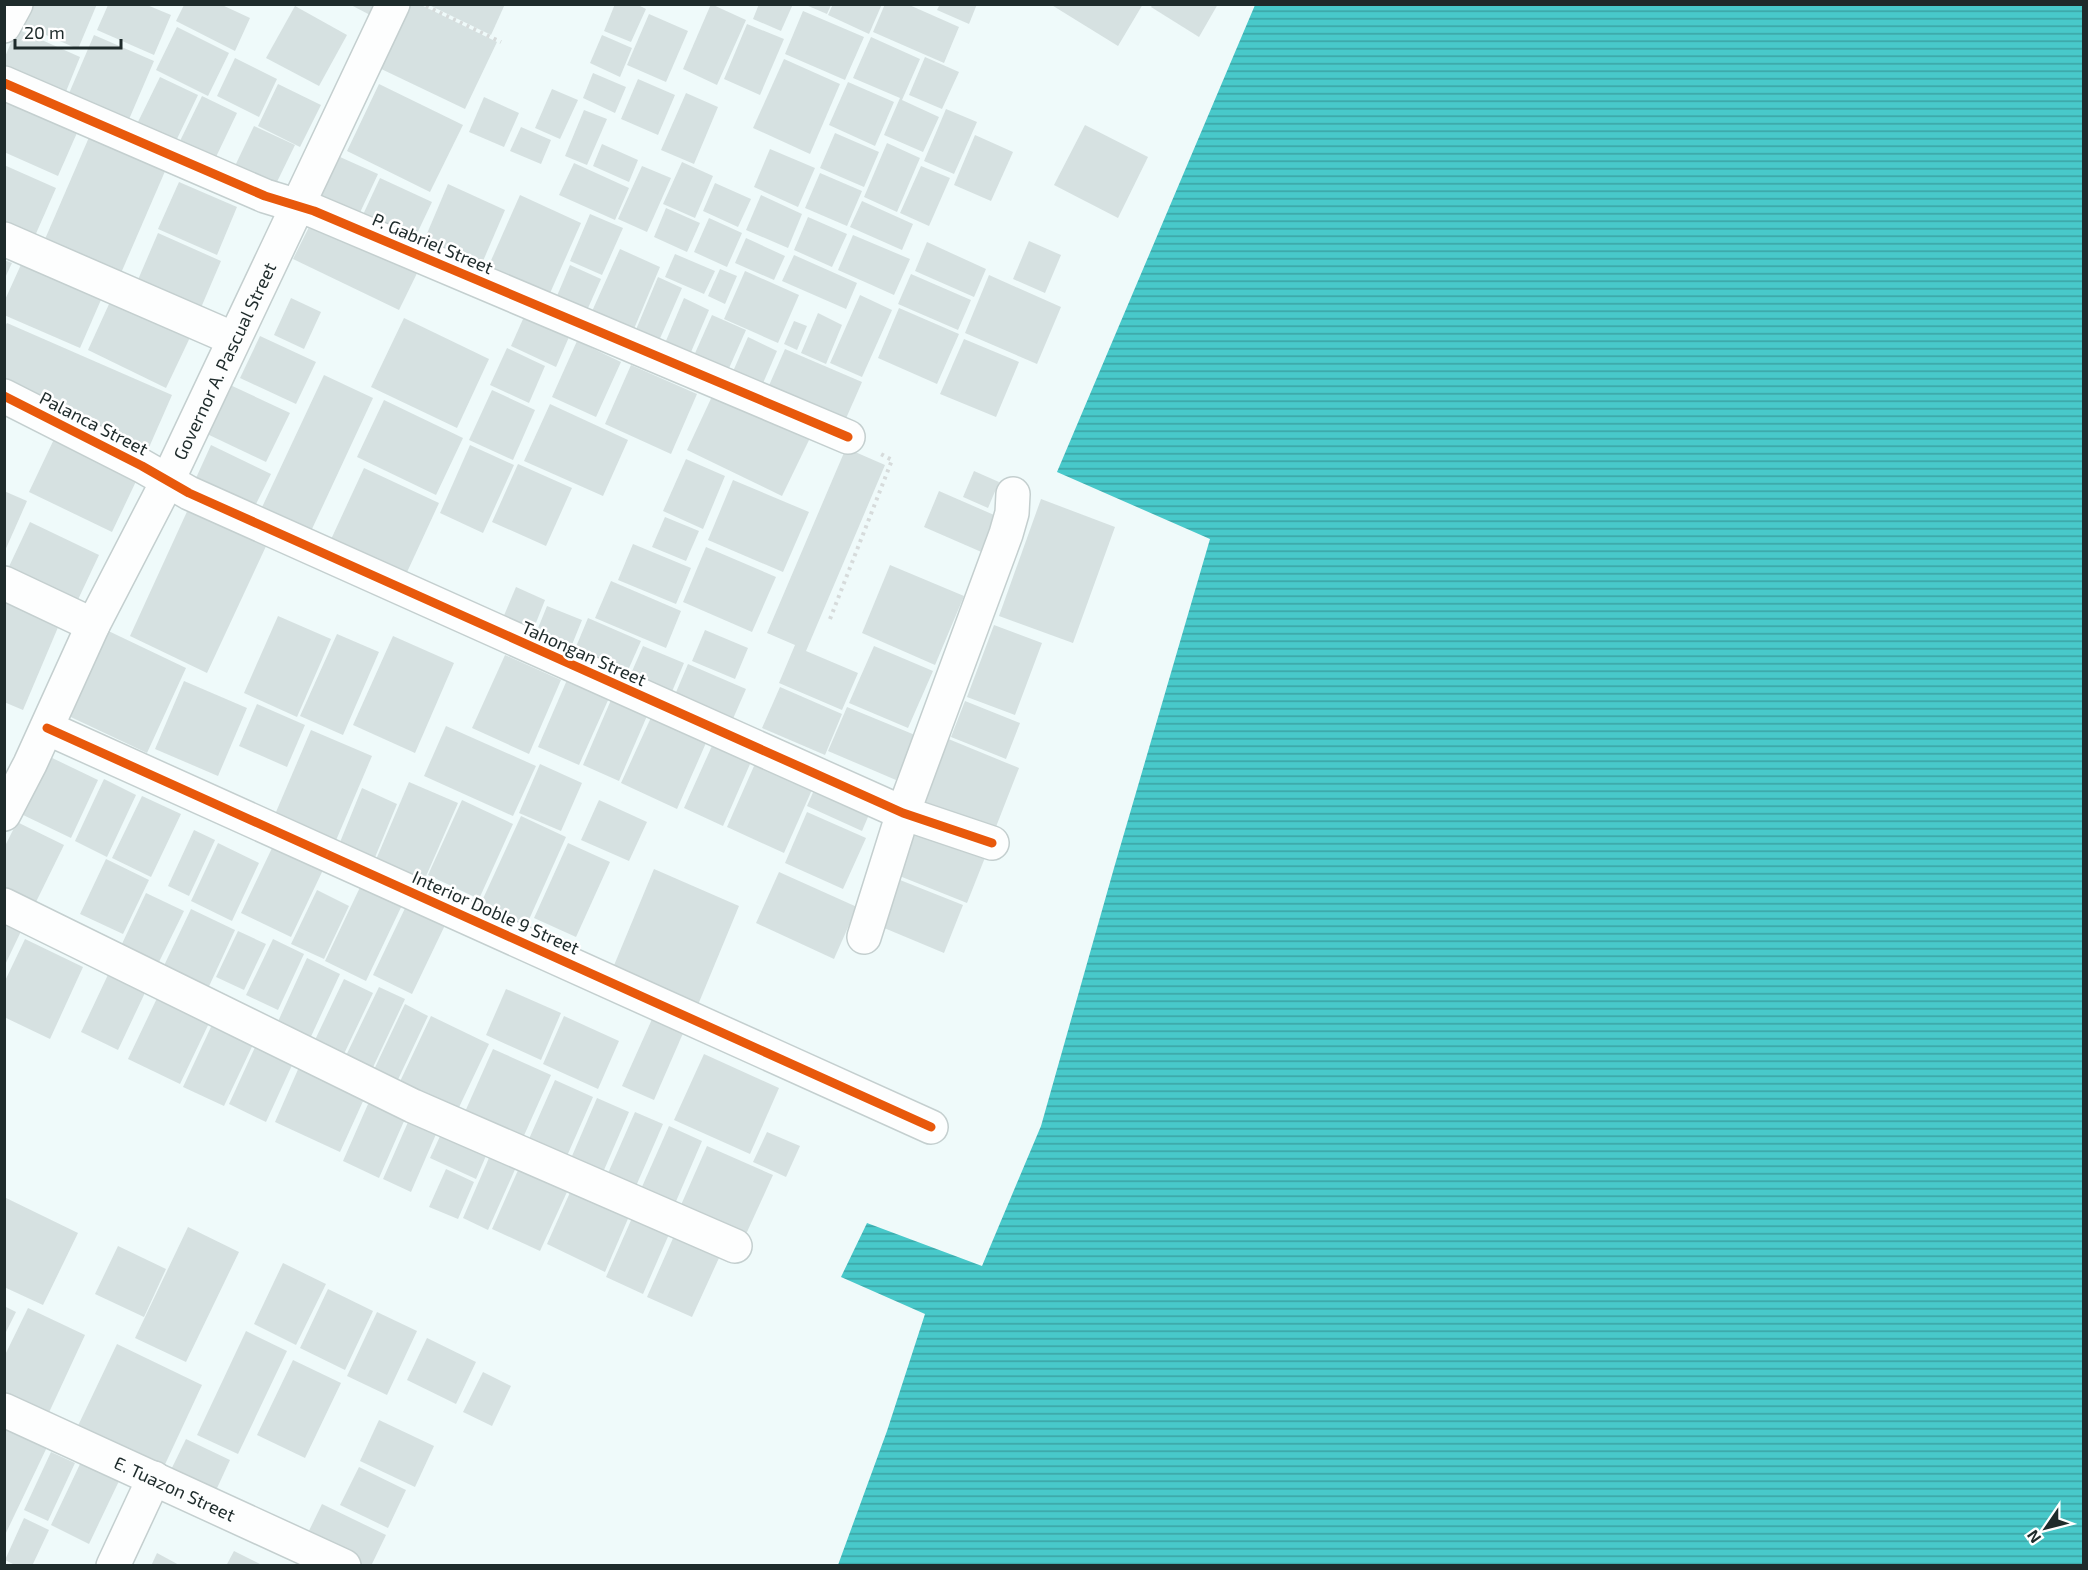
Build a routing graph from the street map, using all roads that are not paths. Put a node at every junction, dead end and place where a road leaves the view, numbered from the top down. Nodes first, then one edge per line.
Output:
1 (16, 4) edge
2 (393, 4) edge
3 (4, 26) edge
4 (4, 83) edge
5 (297, 206) junction
6 (4, 238) edge
7 (234, 339) junction
8 (4, 396) edge
9 (848, 437) road end
10 (167, 482) junction
11 (1013, 494) dead end
12 (4, 583) edge
13 (93, 625) junction
14 (47, 728) junction
15 (903, 813) junction
16 (4, 814) edge
17 (992, 843) dead end
18 (4, 905) edge
19 (864, 937) dead end
20 (931, 1127) dead end
21 (735, 1246) dead end
22 (4, 1410) edge
23 (154, 1478) junction
24 (113, 1566) edge
25 (344, 1566) edge

1 - 3 street
2 - 5 street, Governor A. Pascual Street
4 - 5 street, P. Gabriel Street
5 - 7 street, Governor A. Pascual Street
5 - 9 street, P. Gabriel Street
6 - 7 street
7 - 10 street, Governor A. Pascual Street
8 - 10 street, Palanca Street
10 - 13 street, Governor A. Pascual Street
10 - 15 street, Tahongan Street
11 - 15 street
12 - 13 street
13 - 14 street, Governor A. Pascual Street
14 - 16 street, Governor A. Pascual Street
14 - 20 street, Interior Doble 9 Street
15 - 17 street, Tahongan Street
15 - 19 street
18 - 21 street
22 - 23 street, E. Tuazon Street
23 - 24 street
23 - 25 street, E. Tuazon Street

